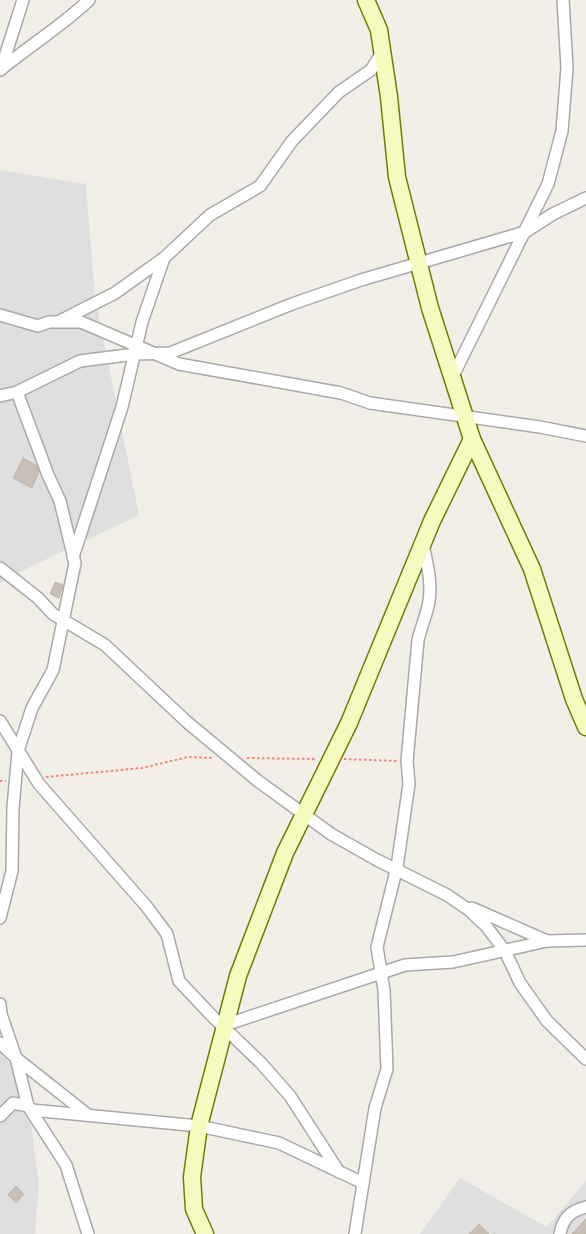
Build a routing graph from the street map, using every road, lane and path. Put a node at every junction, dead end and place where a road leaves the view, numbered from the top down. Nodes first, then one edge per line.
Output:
1 (23, 0) edge
2 (89, 0) edge
3 (366, 0) edge
4 (563, 0) edge
5 (383, 51) junction
6 (0, 70) edge
7 (586, 198) edge
8 (525, 232) junction
9 (164, 258) junction
10 (419, 263) junction
11 (0, 315) edge
12 (58, 322) junction
13 (136, 349) junction
14 (155, 353) junction
15 (452, 378) junction
16 (17, 392) junction
17 (0, 396) edge
18 (465, 418) junction
19 (586, 436) edge
20 (472, 439) junction
21 (423, 545) junction
22 (73, 557) junction
23 (0, 568) edge
24 (64, 621) junction
25 (0, 721) edge
26 (586, 727) edge
27 (18, 751) junction
28 (230, 758) junction
29 (332, 759) junction
30 (407, 761) junction
31 (35, 778) junction
32 (15, 780) junction
33 (0, 781) edge
34 (305, 814) junction
35 (396, 869) junction
36 (452, 898) junction
37 (0, 918) edge
38 (586, 940) edge
39 (547, 941) junction
40 (505, 951) junction
41 (381, 973) junction
42 (0, 1004) edge
43 (224, 1026) junction
44 (0, 1043) edge
45 (581, 1047) edge
46 (16, 1058) junction
47 (586, 1059) edge
48 (30, 1108) junction
49 (88, 1115) junction
50 (0, 1116) edge
51 (200, 1126) junction
52 (339, 1172) junction
53 (363, 1183) junction
54 (586, 1207) edge
55 (88, 1234) edge
56 (205, 1234) edge
57 (355, 1234) edge
58 (560, 1234) edge

1 - 6 street
2 - 6 street
3 - 5 street
4 - 8 street
5 - 9 street
5 - 10 street
7 - 8 street
8 - 10 street
8 - 15 street
9 - 12 street
9 - 13 street
10 - 14 street
10 - 15 street
11 - 12 street
12 - 13 street
13 - 14 street
13 - 16 street
13 - 22 street
14 - 18 street
15 - 18 street
16 - 17 street
16 - 22 street
18 - 19 street
18 - 20 street
20 - 21 street
20 - 26 street
21 - 29 street
21 - 30 street
22 - 24 street
23 - 24 street
24 - 27 street
24 - 28 street
25 - 27 street
27 - 31 street
27 - 32 street
28 - 29 path
28 - 31 path
28 - 34 street
29 - 30 path
29 - 34 street
30 - 35 street
31 - 43 street
32 - 33 path
32 - 37 street
34 - 35 street
34 - 43 street
35 - 36 street
35 - 41 street
36 - 39 street
36 - 40 street
38 - 39 street
39 - 40 street
40 - 41 street
40 - 45 street
41 - 43 street
41 - 53 street
42 - 46 street
43 - 51 street
43 - 52 street
44 - 46 street
45 - 47 street
46 - 48 street
46 - 49 street
48 - 49 street
48 - 50 street
48 - 55 street
49 - 51 street
51 - 52 street
51 - 56 street
52 - 53 street
53 - 57 street
54 - 58 street

